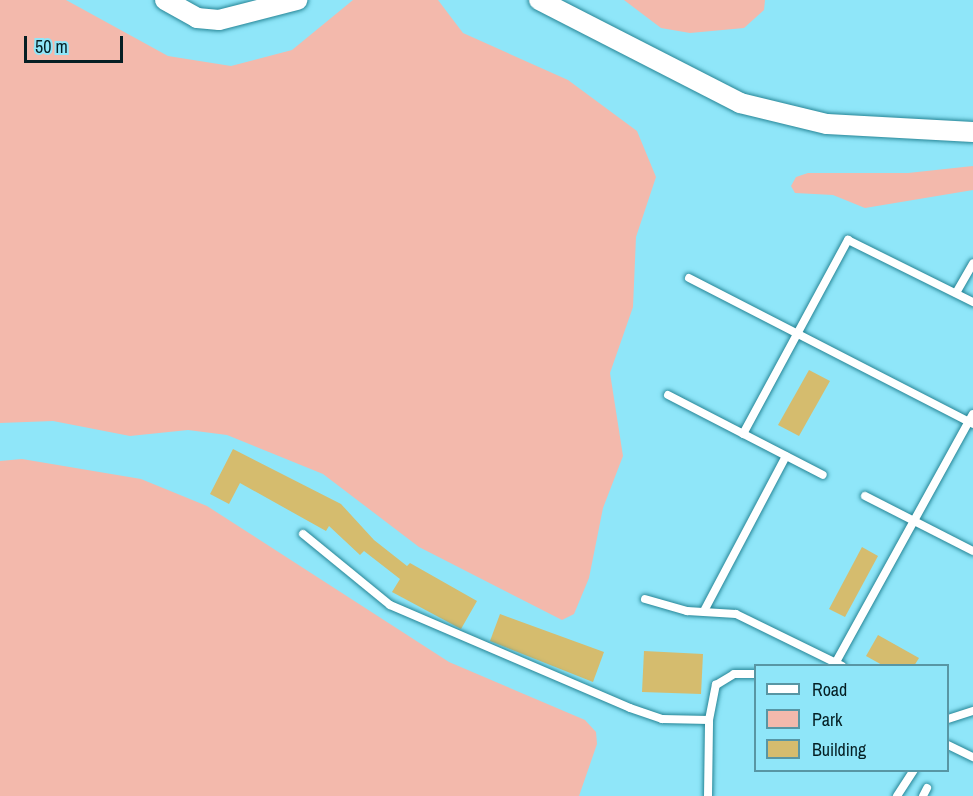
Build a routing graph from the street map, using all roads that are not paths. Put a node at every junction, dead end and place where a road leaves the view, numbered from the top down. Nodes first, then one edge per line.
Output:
1 (165, 0) edge
2 (297, 0) edge
3 (539, 0) edge
4 (973, 132) edge
5 (973, 264) edge
6 (689, 278) dead end
7 (956, 293) junction
8 (973, 302) edge
9 (797, 333) junction
10 (668, 395) dead end
11 (972, 420) edge
12 (743, 434) junction
13 (786, 456) junction
14 (823, 475) dead end
15 (865, 496) dead end
16 (914, 521) junction
17 (303, 534) dead end
18 (973, 551) edge
19 (645, 599) dead end
20 (705, 609) junction
21 (839, 664) edge
22 (754, 674) edge
23 (973, 711) edge
24 (949, 719) edge
25 (710, 720) junction
26 (949, 745) edge
27 (973, 757) edge
28 (913, 772) edge
29 (708, 796) edge
30 (897, 796) edge

1 - 2 street
3 - 4 street
5 - 7 lane
6 - 9 lane
7 - 8 lane
7 - 9 lane
9 - 11 lane
9 - 12 lane
10 - 12 lane
11 - 16 lane
12 - 13 lane
13 - 14 lane
13 - 20 lane
15 - 16 lane
16 - 18 lane
16 - 21 lane
17 - 25 lane
19 - 20 lane
20 - 21 lane
22 - 25 lane
23 - 24 lane
25 - 29 lane
26 - 27 lane
28 - 30 lane

